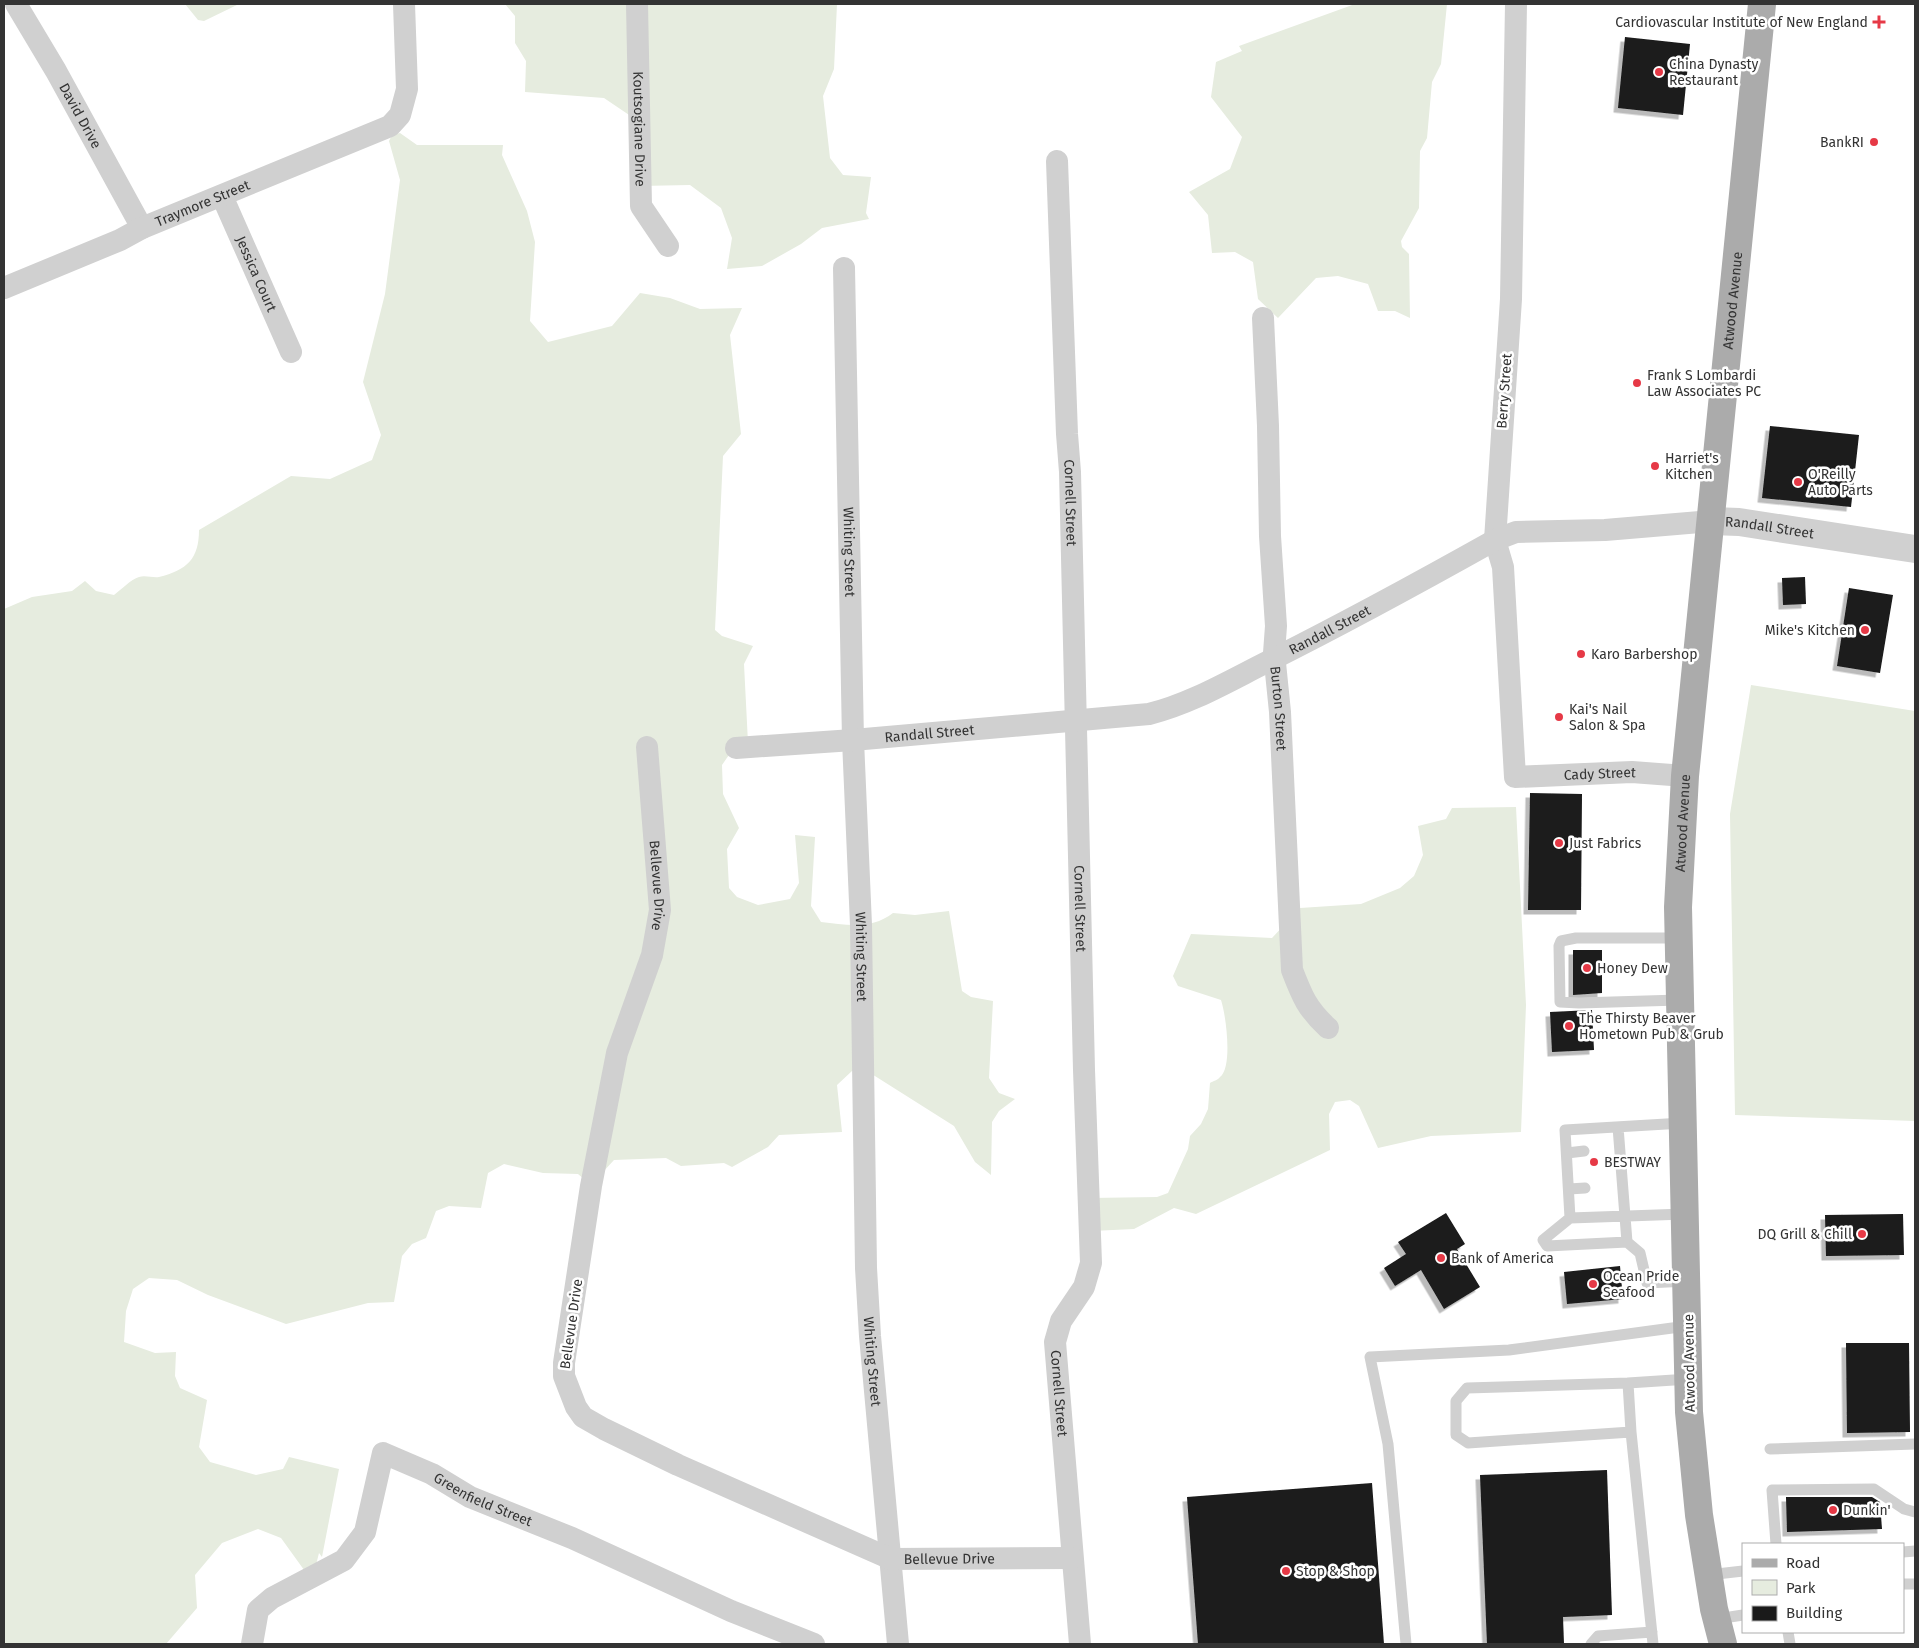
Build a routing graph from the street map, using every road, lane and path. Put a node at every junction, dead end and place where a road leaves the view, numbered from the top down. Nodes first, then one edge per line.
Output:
1 (16, 4) edge
2 (404, 4) edge
3 (637, 4) edge
4 (1516, 4) edge
5 (1762, 4) edge
6 (1057, 161) dead end
7 (222, 196) junction
8 (142, 228) junction
9 (668, 246) dead end
10 (844, 268) dead end
11 (4, 288) edge
12 (1263, 318) dead end
13 (291, 352) dead end
14 (1712, 521) junction
15 (1496, 540) junction
16 (1915, 549) edge
17 (1274, 658) junction
18 (1076, 722) junction
19 (853, 740) junction
20 (647, 747) dead end
21 (736, 748) dead end
22 (1685, 776) junction
23 (1515, 777) joint
24 (1678, 938) junction
25 (1679, 1000) junction
26 (1328, 1028) dead end
27 (1683, 1123) junction
28 (1618, 1127) junction
29 (1584, 1151) dead end
30 (1567, 1152) junction
31 (1584, 1188) dead end
32 (1569, 1189) junction
33 (1685, 1214) junction
34 (1624, 1216) junction
35 (1570, 1218) junction
36 (1627, 1242) junction
37 (1687, 1281) junction
38 (1688, 1326) junction
39 (1689, 1379) junction
40 (1628, 1383) junction
41 (1631, 1432) junction
42 (1915, 1444) edge
43 (1770, 1448) dead end
44 (1915, 1512) edge
45 (1776, 1543) edge
46 (1072, 1558) junction
47 (891, 1559) junction
48 (1742, 1571) edge
49 (1708, 1575) junction
50 (1728, 1626) edge
51 (1652, 1632) junction
52 (252, 1644) edge
53 (814, 1644) edge
54 (898, 1644) edge
55 (1080, 1644) edge
56 (1406, 1644) edge
57 (1591, 1644) edge
58 (1653, 1644) edge

1 - 8 street, David Drive
2 - 7 street, Traymore Street
3 - 9 street, Koutsogiane Drive
4 - 15 street, Berry Street
5 - 14 main road, Atwood Avenue
6 - 18 street, Cornell Street
7 - 8 street, Traymore Street
7 - 13 street, Jessica Court
8 - 11 street, Traymore Street
10 - 19 street, Whiting Street
12 - 17 street, Burton Street
14 - 15 street, Randall Street
14 - 16 street, Randall Street
14 - 22 main road, Atwood Avenue
15 - 17 street, Randall Street
15 - 23 street, Berry Street
17 - 18 street, Randall Street
17 - 26 street, Burton Street
18 - 19 street, Randall Street
18 - 46 street, Cornell Street
19 - 21 street, Randall Street
19 - 47 street, Whiting Street
20 - 47 street, Bellevue Drive
22 - 23 street, Cady Street
22 - 24 main road, Atwood Avenue
24 - 25 main road, Atwood Avenue
24 - 25 lane
25 - 27 main road, Atwood Avenue
27 - 28 lane
27 - 33 main road, Atwood Avenue
28 - 30 lane
28 - 34 lane
29 - 30 lane
30 - 32 lane
31 - 32 lane
32 - 35 lane
33 - 34 lane
33 - 37 main road, Atwood Avenue
34 - 35 lane
34 - 36 lane
35 - 36 lane
36 - 37 lane
37 - 38 main road, Atwood Avenue
38 - 39 main road, Atwood Avenue
38 - 56 lane
39 - 40 lane
39 - 49 main road, Atwood Avenue
40 - 41 lane
40 - 41 lane
41 - 51 lane
42 - 43 lane
44 - 45 lane
46 - 47 street, Bellevue Drive
46 - 55 street, Cornell Street
47 - 54 street, Whiting Street
48 - 49 lane
49 - 50 main road, Atwood Avenue
51 - 57 lane
51 - 58 lane
52 - 53 street, Greenfield Street

